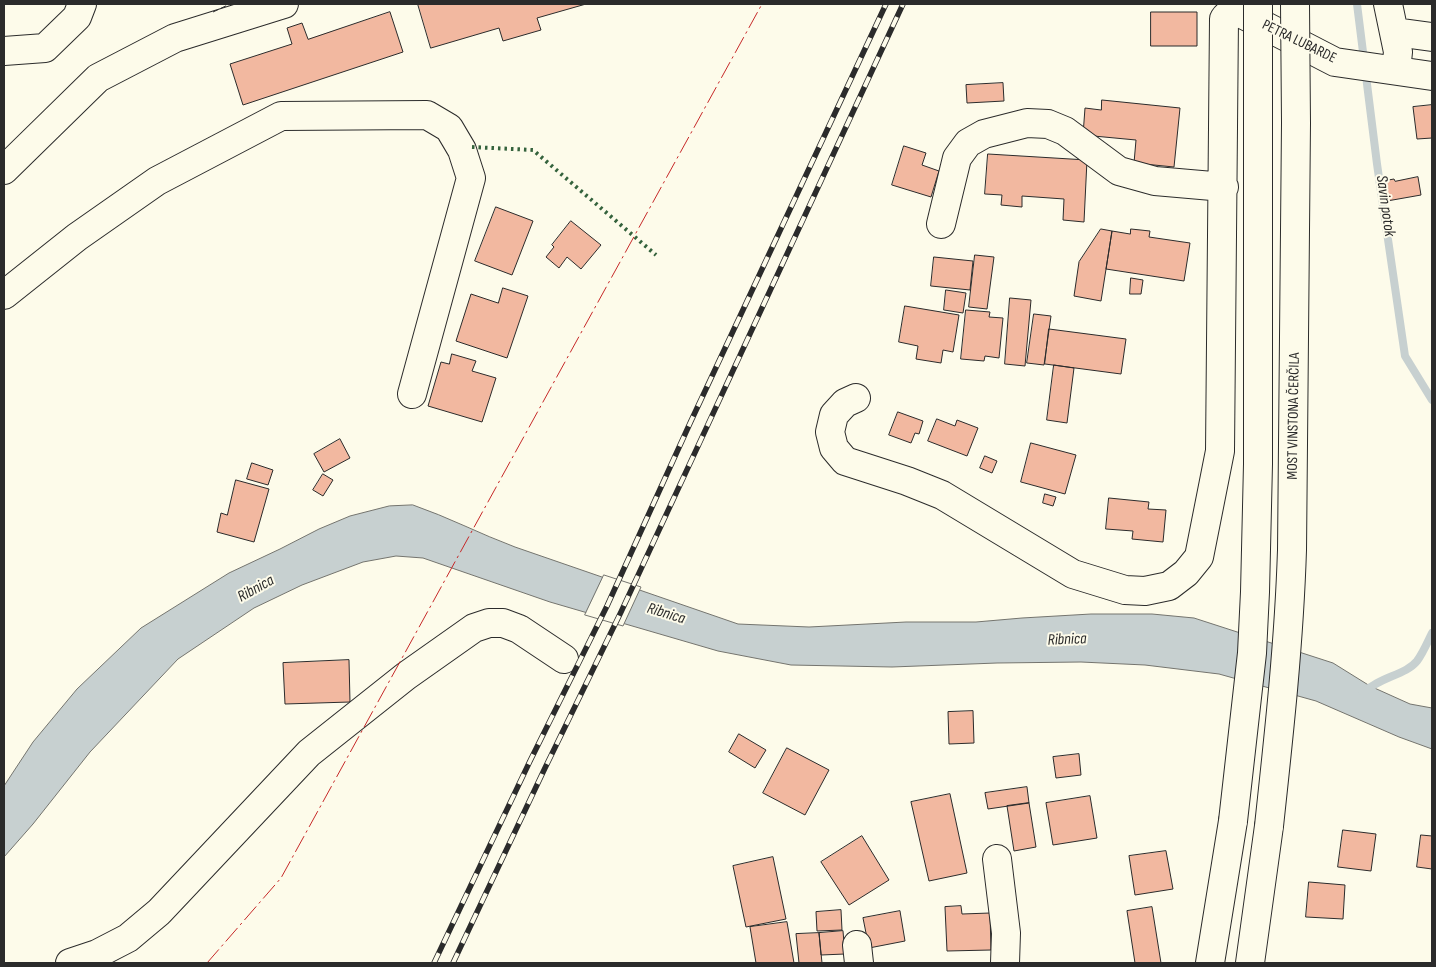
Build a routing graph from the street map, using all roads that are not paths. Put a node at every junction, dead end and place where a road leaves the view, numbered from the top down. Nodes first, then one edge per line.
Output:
1 (82, 4) edge
2 (284, 4) edge
3 (1258, 4) edge
4 (1295, 4) edge
5 (1388, 4) edge
6 (1395, 32) junction
7 (1432, 37) edge
8 (4, 51) edge
9 (1386, 68) junction
10 (1432, 76) edge
11 (4, 170) edge
12 (1224, 188) junction
13 (940, 224) dead end
14 (4, 295) edge
15 (412, 394) dead end
16 (856, 398) dead end
17 (564, 659) dead end
18 (997, 859) dead end
19 (70, 963) edge
20 (1005, 963) edge
21 (1210, 963) edge
22 (1250, 963) edge

1 - 8 main road
2 - 11 main road
3 - 21 main road, bridge
4 - 22 main road, MOST VINSTONA ČERČILA, bridge
5 - 6 main road
6 - 7 main road
6 - 9 main road
9 - 10 main road, PETRA LUBARDE
9 - 12 main road, PETRA LUBARDE
12 - 13 main road
12 - 16 main road
14 - 15 main road
17 - 19 main road
18 - 20 main road

